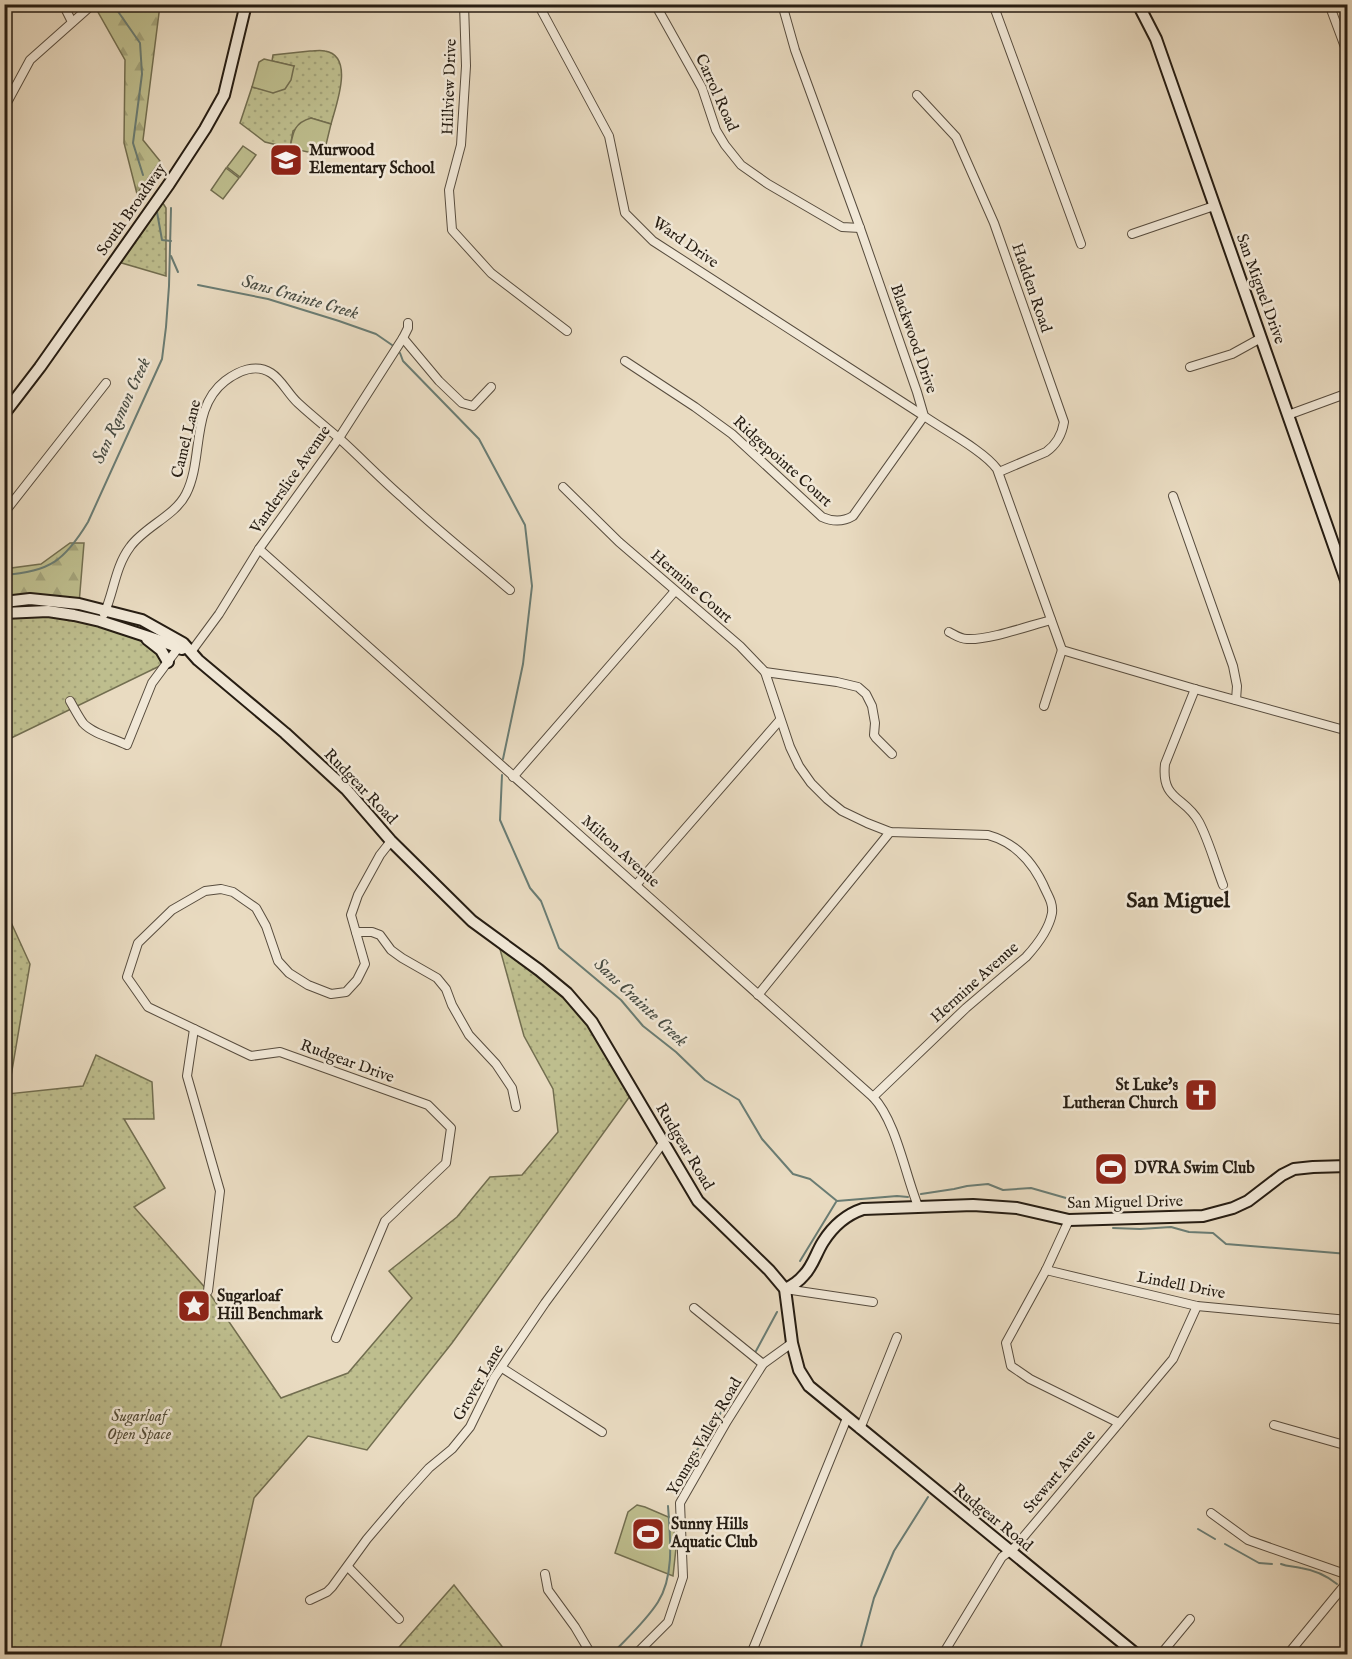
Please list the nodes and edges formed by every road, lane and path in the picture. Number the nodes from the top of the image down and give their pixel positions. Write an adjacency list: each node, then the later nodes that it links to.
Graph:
1 (63, 4): 11 (street)
2 (93, 4): 11 (street)
3 (246, 4): 28 (street, South Broadway)
4 (464, 4): 20 (street, Hillview Drive)
5 (538, 4): 30 (street, Ward Drive)
6 (655, 4): 16 (street, Carrol Road)
7 (782, 4): 16 (street, Blackwood Drive)
8 (993, 4): 18 (street)
9 (1138, 4): 15 (street, San Miguel Drive)
10 (1329, 4): 12 (street)
11 (72, 22): 14 (street)
12 (1347, 55)
13 (916, 95): 32 (street, Hadden Road)
14 (4, 108)
15 (1214, 206): 17 (street); 22 (street, San Miguel Drive)
16 (860, 228): 30 (street, Blackwood Drive)
17 (1132, 234)
18 (1081, 244)
19 (408, 323): 21 (street, Vanderslice Avenue)
20 (567, 331)
21 (404, 338): 26 (street); 31 (street, Vanderslice Avenue)
22 (1261, 338): 24 (street); 29 (street, San Miguel Drive)
23 (625, 361): 30 (street, Ridgepointe Court)
24 (1190, 368)
25 (106, 383): 35 (street)
26 (491, 387)
27 (1347, 393): 29 (street)
28 (4, 414)
29 (1288, 415): 37 (street, San Miguel Drive)
30 (924, 416): 32 (street, Blackwood Drive)
31 (339, 438): 36 (street, Vanderslice Avenue); 38 (street, Camel Lane); 42 (street, Camel Lane)
32 (999, 472): 43 (street, Blackwood Drive)
33 (563, 488): 39 (street, Hermine Court)
34 (1173, 496): 52 (street)
35 (4, 513)
36 (259, 549): 48 (street, Vanderslice Avenue); 58 (street, Milton Avenue)
37 (1347, 586)
38 (510, 590)
39 (675, 591): 50 (street, Hermine Court); 58 (street)
40 (4, 602): 42 (street, Rudgear Road)
41 (4, 613): 42 (street, Rudgear Road)
42 (103, 616): 45 (street, Rudgear Road); 48 (street, Rudgear Road)
43 (1051, 620): 44 (street); 47 (street, Blackwood Drive)
44 (949, 632)
45 (140, 634): 46 (street, Rudgear Road); 49 (street)
46 (178, 648): 48 (street, Rudgear Road); 49 (street)
47 (1062, 650): 51 (street); 54 (street)
48 (192, 652): 60 (street, Rudgear Road)
49 (168, 662): 53 (street)
50 (765, 672): 55 (street, Hermine Court); 57 (street)
51 (1195, 690): 52 (street); 62 (street)
52 (1236, 700): 56 (street)
53 (70, 701)
54 (1044, 706)
55 (780, 720): 59 (street, Hermine Avenue); 61 (street)
56 (1347, 731)
57 (892, 754)
58 (513, 777): 61 (street, Milton Avenue)
59 (890, 832): 64 (street); 66 (street, Hermine Avenue)
60 (391, 841): 63 (street, Rudgear Drive); 68 (street, Rudgear Road)
61 (636, 885): 64 (street, Milton Avenue)
62 (1223, 885)
63 (356, 932): 65 (street, Rudgear Drive); 67 (street)
64 (758, 995): 66 (street, Milton Avenue)
65 (194, 1029): 74 (street); 80 (street, Rudgear Drive)
66 (873, 1097): 70 (street, Milton Avenue)
67 (516, 1107)
68 (663, 1143): 73 (street, Rudgear Road); 83 (street, Grover Lane)
69 (1347, 1166): 71 (street, San Miguel Drive)
70 (918, 1206): 71 (street, San Miguel Drive); 73 (street, San Miguel Drive)
71 (1070, 1220): 72 (street)
72 (1046, 1270): 76 (street, Lindell Drive); 85 (street)
73 (785, 1290): 75 (street); 81 (street, Rudgear Road)
74 (208, 1291)
75 (873, 1302)
76 (1197, 1306): 78 (street, Lindell Drive); 85 (street, Stewart Avenue)
77 (694, 1308): 82 (street)
78 (1347, 1320)
79 (897, 1337): 87 (street)
80 (336, 1338)
81 (792, 1343): 82 (street, Youngs Valley Road); 84 (street, Rudgear Road)
82 (764, 1364): 100 (street, Youngs Valley Road)
83 (502, 1368): 88 (street); 92 (street, Grover Lane)
84 (848, 1418): 87 (street, Rudgear Road); 101 (street)
85 (1119, 1423): 91 (street, Stewart Avenue)
86 (1274, 1425): 89 (street)
87 (860, 1429): 91 (street, Rudgear Road)
88 (602, 1432)
89 (1347, 1446)
90 (1211, 1514): 94 (street)
91 (1009, 1551): 102 (street, Stewart Avenue); 103 (street, Rudgear Road)
92 (348, 1567): 96 (street, Grover Lane); 97 (street)
93 (545, 1574): 99 (street)
94 (1347, 1575)
95 (1347, 1581): 105 (street)
96 (310, 1600)
97 (399, 1619)
98 (1190, 1619): 104 (street)
99 (591, 1654)
100 (636, 1654)
101 (752, 1654)
102 (943, 1654)
103 (1134, 1654)
104 (1161, 1654)
105 (1288, 1654)

